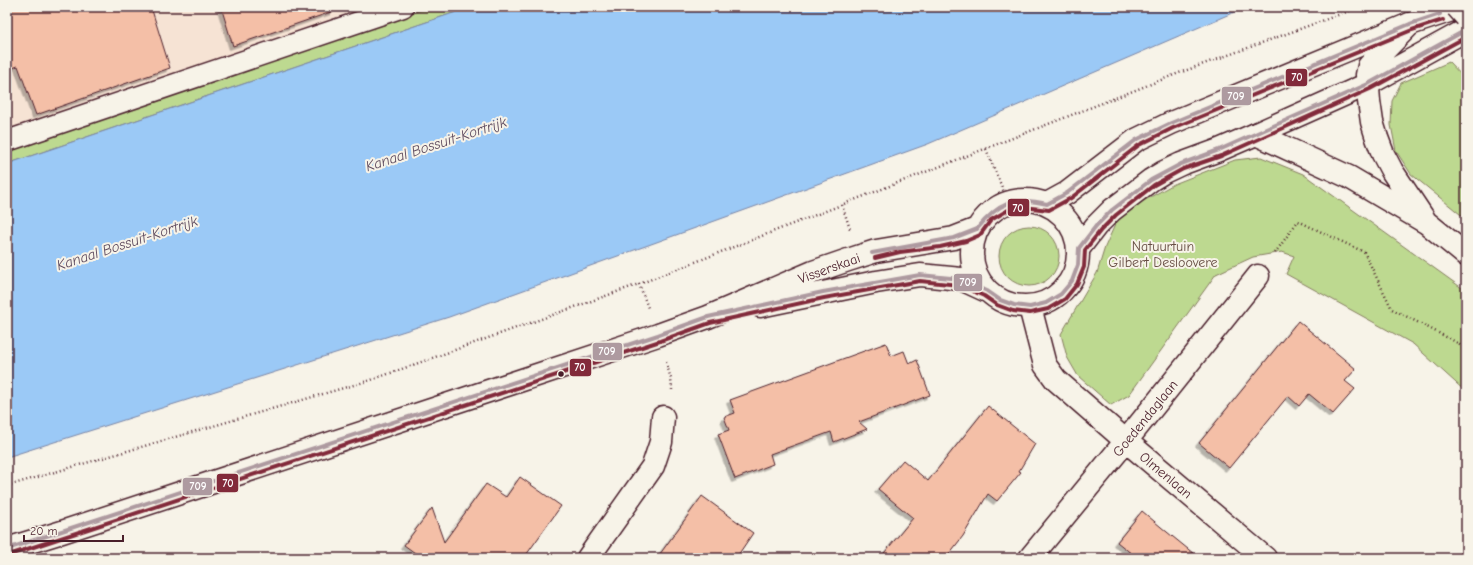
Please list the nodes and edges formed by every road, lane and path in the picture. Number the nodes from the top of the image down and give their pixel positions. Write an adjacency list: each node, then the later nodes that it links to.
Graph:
1 (403, 7): 10 (lane)
2 (1360, 7): 11 (path)
3 (1457, 7): 5 (main road, bridge)
4 (1461, 7): 6 (main road)
5 (1466, 17)
6 (1410, 24): 8 (main road); 13 (main road)
7 (1466, 30): 8 (main road)
8 (1368, 84): 9 (main road); 14 (main road)
9 (1256, 134): 14 (main road); 16 (main road)
10 (7, 141)
11 (986, 149): 12 (path); 25 (path)
12 (1008, 202): 13 (main road); 15 (main road)
13 (1048, 204): 16 (main road)
14 (1427, 223): 17 (main road)
15 (978, 229): 19 (main road); 21 (main road, Visserskaai)
16 (1079, 248): 20 (main road)
17 (1466, 254)
18 (1258, 276): 22 (path); 24 (main road, Goedendaglaan)
19 (988, 291): 20 (main road); 21 (main road, Visserskaai)
20 (1030, 307): 24 (main road, Olmenlaan)
21 (708, 317): 26 (main road, Visserskaai)
22 (1466, 350)
23 (663, 417): 27 (main road)
24 (1126, 441): 28 (main road, Goedendaglaan); 29 (main road, Olmenlaan)
25 (7, 486)
26 (7, 549)
27 (588, 558)
28 (1030, 558)
29 (1265, 558)

